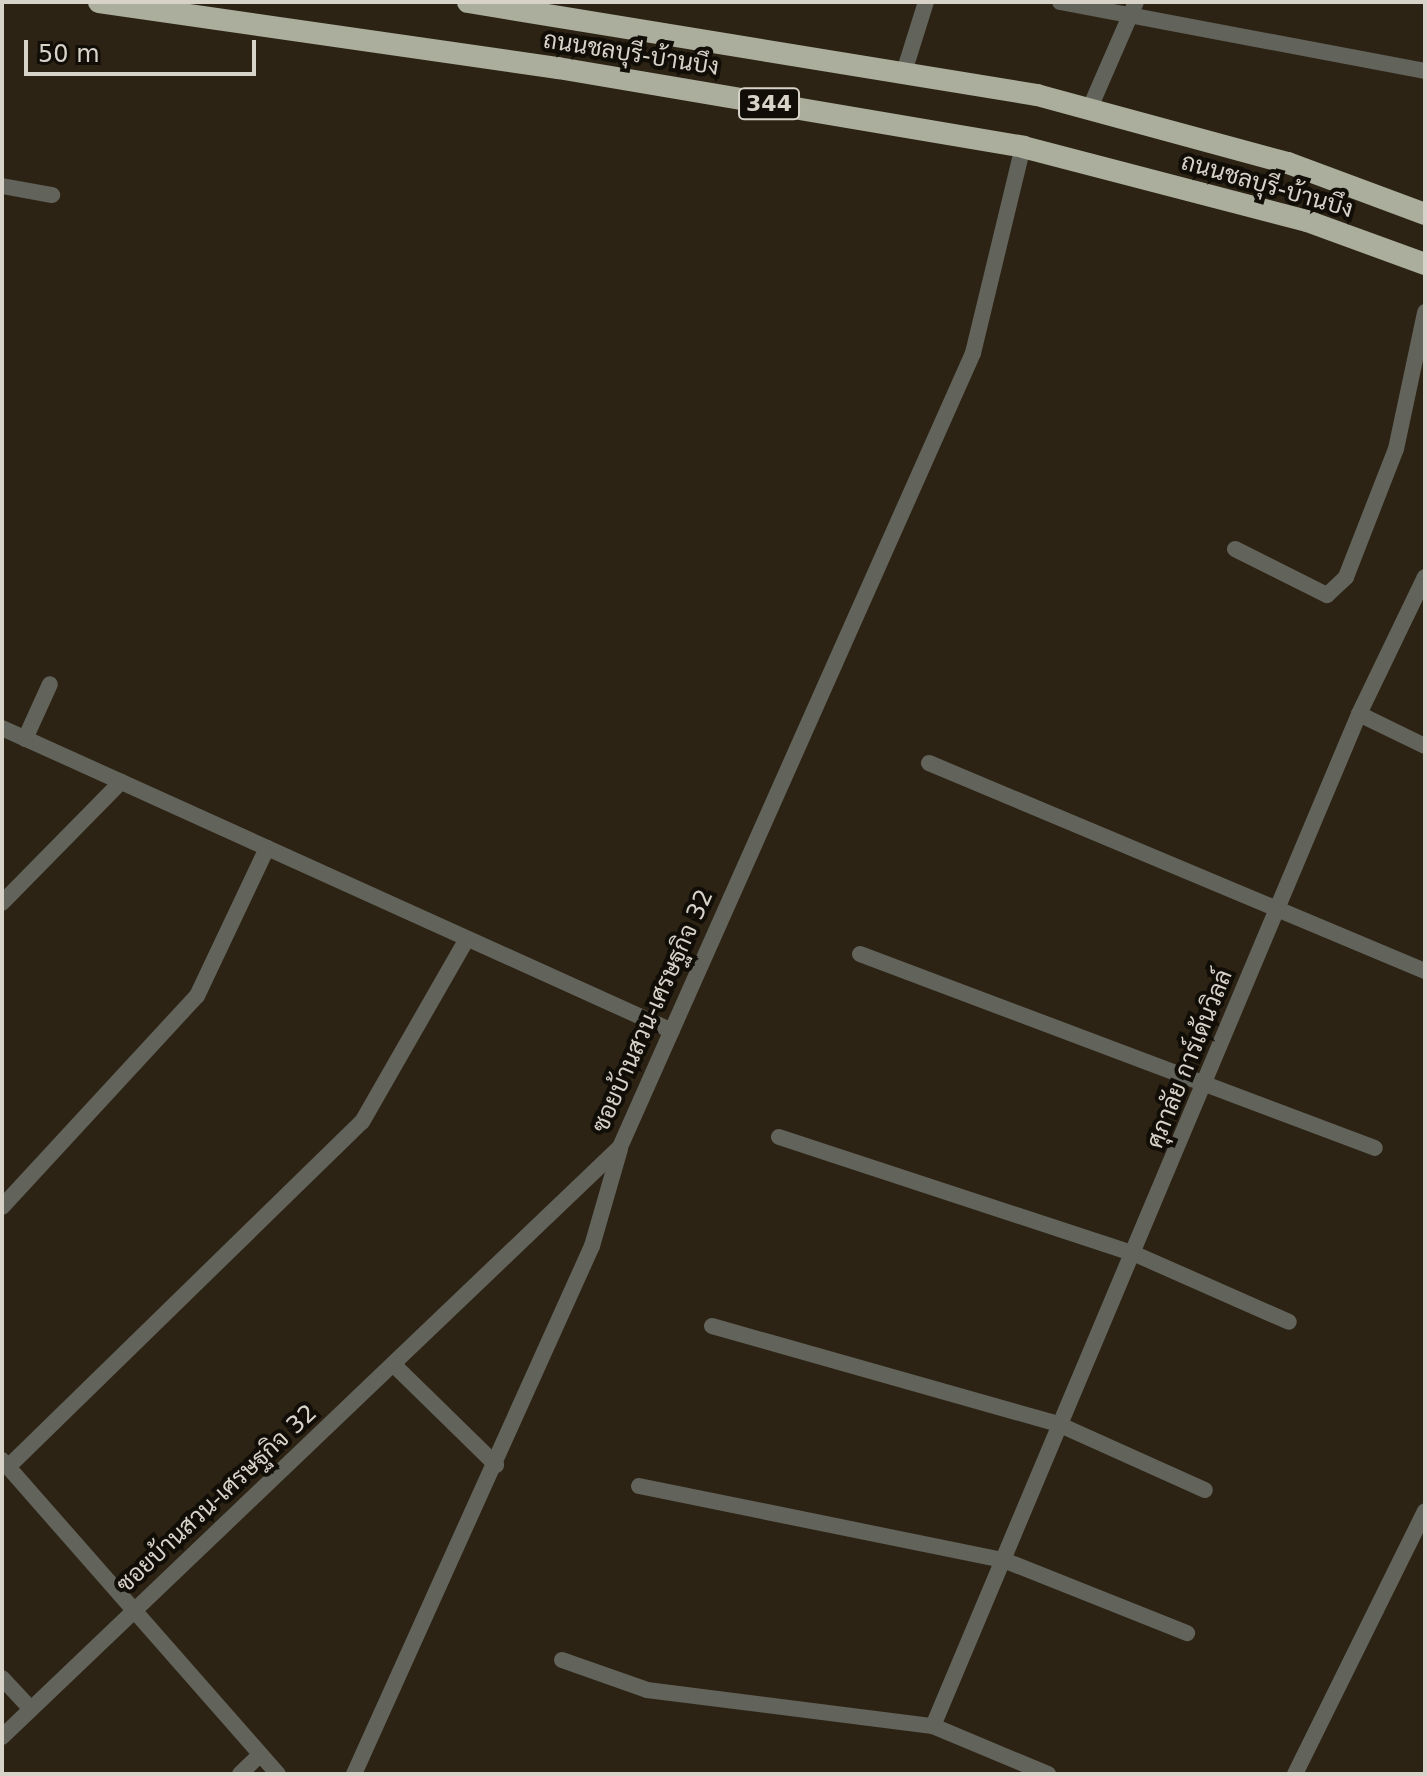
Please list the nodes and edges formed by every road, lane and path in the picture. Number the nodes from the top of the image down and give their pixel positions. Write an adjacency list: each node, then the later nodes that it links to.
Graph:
1 (99, 2): 10 (highway, ถนนชลบุรี-บ้านบึง / 344)
2 (468, 2): 8 (highway, ถนนชลบุรี-บ้านบึง / 344)
3 (926, 2): 8 (street)
4 (1060, 2): 6 (street)
5 (1136, 2): 6 (street)
6 (1128, 18): 7 (street); 9 (street)
7 (1425, 71)
8 (904, 72): 9 (highway, ถนนชลบุรี-บ้านบึง / 344)
9 (1089, 110): 13 (highway, ถนนชลบุรี-บ้านบึง / 344)
10 (1023, 147): 14 (highway, ถนนชลบุรี-บ้านบึง / 344); 31 (street, ซอยบ้านสวน-เศรษฐกิจ 32)
11 (2, 186): 12 (street)
12 (52, 195)
13 (1425, 214)
14 (1425, 264)
15 (1425, 312): 16 (street)
16 (1235, 549)
17 (1425, 577): 19 (street, ศุภาลัย การ์เด้นวิลล์)
18 (50, 684): 21 (street)
19 (1359, 714): 22 (street); 27 (street, ศุภาลัย การ์เด้นวิลล์)
20 (2, 728): 21 (street)
21 (25, 739): 24 (street)
22 (1425, 746)
23 (929, 763): 27 (street)
24 (121, 782): 25 (street); 26 (street)
25 (267, 848): 28 (street); 36 (street)
26 (2, 903)
27 (1279, 907): 30 (street); 32 (street, ศุภาลัย การ์เด้นวิลล์)
28 (467, 939): 31 (street); 42 (street)
29 (860, 954): 32 (street)
30 (1425, 971)
31 (672, 1031): 34 (street, ซอยบ้านสวน-เศรษฐกิจ 32)
32 (1206, 1086): 35 (street); 37 (street, ศุภาลัย การ์เด้นวิลล์)
33 (779, 1137): 37 (street)
34 (620, 1147): 40 (street, ซอยบ้านสวน-เศรษฐกิจ 32); 43 (street)
35 (1375, 1148)
36 (2, 1207)
37 (1135, 1254): 38 (street); 41 (street, ศุภาลัย การ์เด้นวิลล์)
38 (1289, 1322)
39 (712, 1326): 41 (street)
40 (394, 1365): 43 (street); 48 (street, ซอยบ้านสวน-เศรษฐกิจ 32)
41 (1058, 1424): 45 (street); 47 (street, ศุภาลัย การ์เด้นวิลล์)
42 (5, 1463): 48 (street)
43 (496, 1465): 58 (street)
44 (639, 1486): 47 (street)
45 (1205, 1490)
46 (1425, 1511): 60 (street)
47 (1006, 1561): 49 (street); 53 (street, ศุภาลัย การ์เด้นวิลล์)
48 (131, 1614): 52 (street, ซอยบ้านสวน-เศรษฐกิจ 32); 55 (street)
49 (1187, 1633)
50 (562, 1660): 53 (street)
51 (2, 1678): 52 (street)
52 (31, 1709): 54 (street, ซอยบ้านสวน-เศรษฐกิจ 32)
53 (933, 1726): 59 (street)
54 (2, 1737)
55 (260, 1755): 56 (street); 57 (street)
56 (240, 1774)
57 (278, 1774)
58 (354, 1774)
59 (1048, 1774)
60 (1295, 1774)

